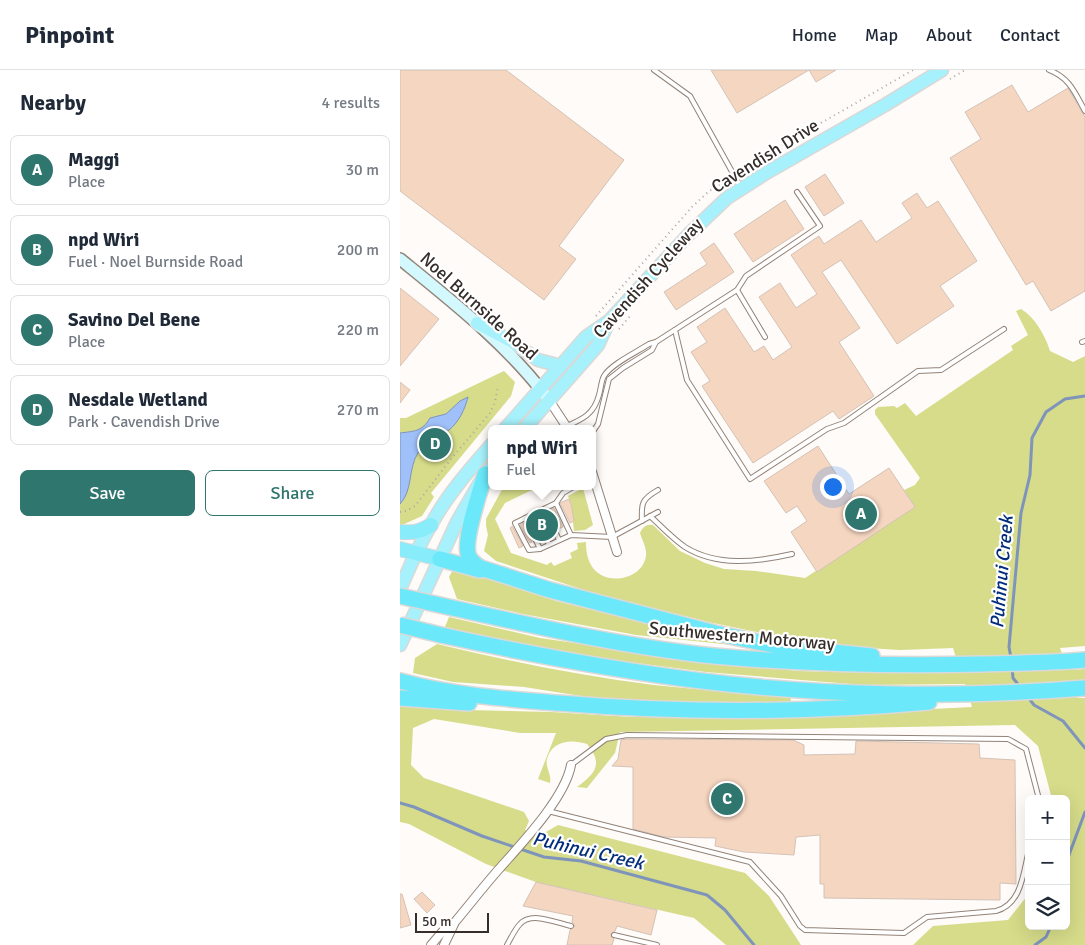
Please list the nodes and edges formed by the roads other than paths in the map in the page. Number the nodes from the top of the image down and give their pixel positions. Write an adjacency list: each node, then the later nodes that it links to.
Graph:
1 (654, 70): 5 (lane)
2 (1049, 70): 4 (lane)
3 (944, 75): 5 (main road, Cavendish Drive)
4 (1085, 111)
5 (741, 189): 9 (main road, Cavendish Drive)
6 (797, 192): 8 (lane)
7 (400, 259): 10 (main road, Noel Burnside Road)
8 (737, 290): 11 (lane); 13 (lane)
9 (609, 321): 15 (main road, Cavendish Drive); 17 (main road, Cavendish Drive)
10 (477, 323): 15 (main road); 16 (main road, Noel Burnside Road)
11 (675, 330): 12 (lane); 14 (lane)
12 (1004, 330)
13 (765, 337)
14 (656, 342): 21 (lane); 22 (lane)
15 (561, 366): 16 (main road, Cavendish Drive)
16 (540, 389): 17 (main road, Noel Burnside Road); 18 (main road, Cavendish Drive)
17 (549, 400): 19 (main road, Cavendish Drive); 20 (street, Noel Burnside Road)
18 (508, 425)
19 (527, 425)
20 (567, 425)
21 (572, 425)
22 (596, 427)
23 (488, 449): 36 (main road)
24 (488, 472): 47 (main road)
25 (488, 473): 48 (highway)
26 (596, 486): 39 (street)
27 (568, 490): 29 (lane)
28 (658, 490): 35 (lane)
29 (556, 503): 30 (lane); 38 (lane)
30 (545, 509): 32 (lane); 40 (lane)
31 (658, 512): 33 (lane)
32 (534, 514): 34 (lane); 41 (lane)
33 (650, 516): 35 (lane); 46 (lane)
34 (525, 518): 43 (lane); 43 (lane)
35 (642, 521): 39 (lane)
36 (431, 525): 37 (highway); 45 (main road)
37 (400, 532)
38 (571, 535): 39 (lane); 40 (lane)
39 (612, 537): 44 (street)
40 (558, 540): 41 (lane)
41 (549, 544): 43 (lane)
42 (400, 549): 45 (highway)
43 (540, 549)
44 (617, 552)
45 (417, 554): 47 (highway); 49 (main road)
46 (792, 554)
47 (440, 559): 48 (highway); 52 (main road)
48 (489, 571): 54 (highway)
49 (400, 589)
50 (400, 596): 54 (highway, Southwestern Motorway, bridge)
51 (400, 625): 57 (highway, bridge)
52 (400, 645)
53 (1085, 660): 54 (highway, Southwestern Motorway)
54 (958, 664)
55 (400, 681): 59 (highway)
56 (1080, 689): 57 (highway)
57 (969, 694): 59 (highway)
58 (400, 698): 59 (highway)
59 (500, 698)
60 (571, 765): 61 (lane); 62 (street)
61 (1038, 795)
62 (547, 810): 63 (lane); 64 (street)
63 (1025, 867)
64 (455, 922): 67 (street); 68 (street)
65 (571, 926): 69 (lane)
66 (614, 935): 70 (lane)
67 (431, 945)
68 (444, 945)
69 (507, 945)
70 (657, 945)

